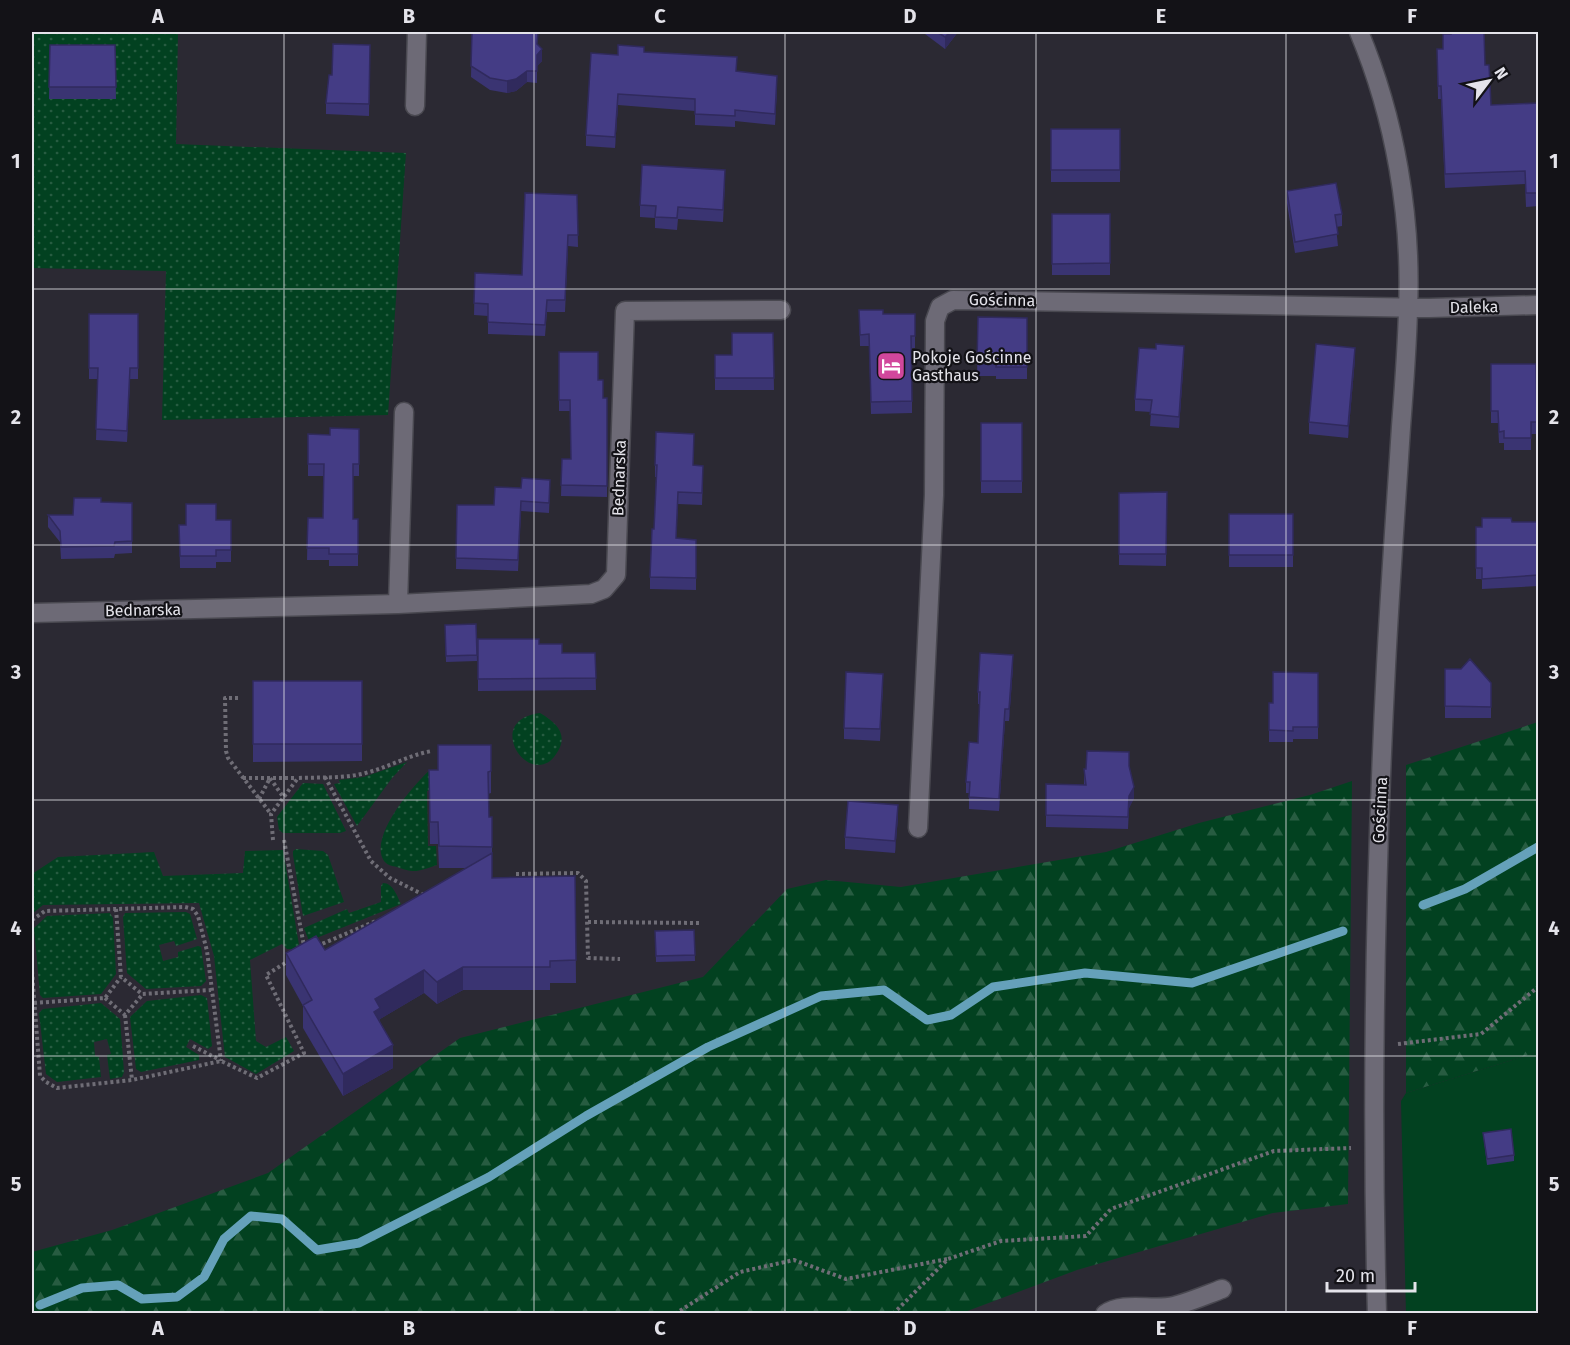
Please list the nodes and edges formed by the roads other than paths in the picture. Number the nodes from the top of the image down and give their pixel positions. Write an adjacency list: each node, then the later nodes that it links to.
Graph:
1 (417, 32): 3 (street)
2 (1359, 32): 5 (street, Gościnna)
3 (415, 106)
4 (1539, 305): 5 (street, Daleka)
5 (1409, 308): 10 (street, Gościnna); 13 (street, Gościnna)
6 (781, 310): 8 (street, Bednarska)
7 (404, 412): 8 (street)
8 (398, 604): 9 (street, Bednarska)
9 (32, 613)
10 (918, 828)
11 (1222, 1289): 12 (street)
12 (1105, 1314)
13 (1377, 1314)

